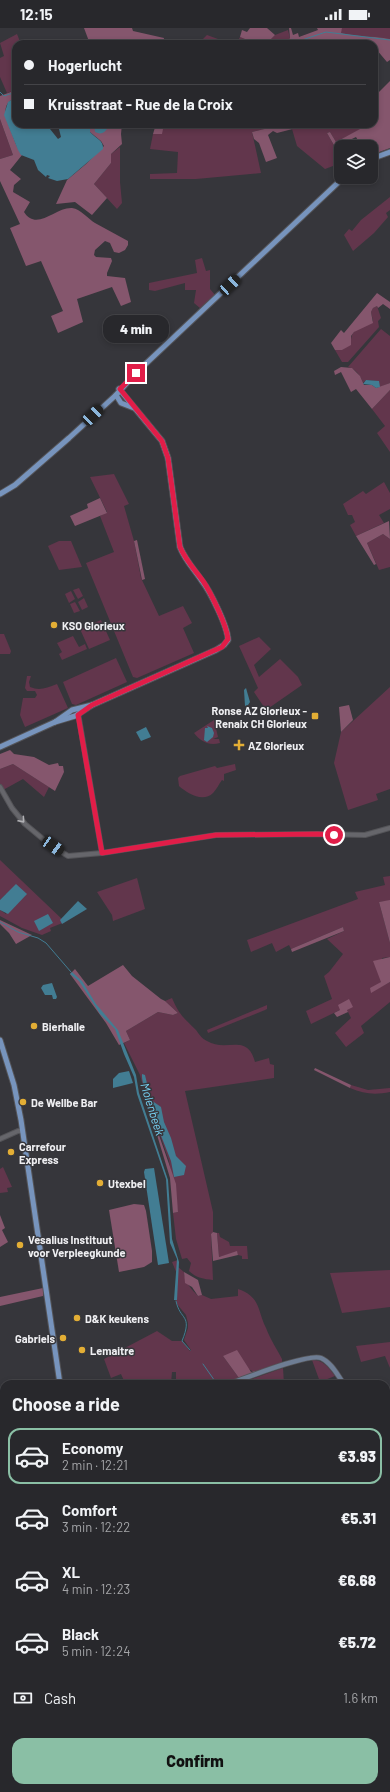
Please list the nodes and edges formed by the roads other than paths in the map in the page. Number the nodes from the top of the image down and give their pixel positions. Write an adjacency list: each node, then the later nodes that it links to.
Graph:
1 (390, 152): 2 (main road)
2 (378, 156)
3 (337, 184): 4 (main road)
4 (120, 389): 5 (main road); 6 (main road)
5 (116, 395): 7 (main road); 9 (main road)
6 (129, 400): 7 (main road); 8 (main road)
7 (123, 404): 8 (main road)
8 (136, 409): 10 (main road)
9 (0, 494)
10 (92, 705): 11 (main road); 12 (main road)
11 (72, 710): 12 (street); 12 (street); 13 (main road)
12 (75, 716): 13 (main road); 17 (street)
13 (55, 722): 14 (main road)
14 (1, 745)
15 (0, 787): 17 (street, one-way to 17)
16 (390, 828): 17 (street)
17 (102, 853)
18 (0, 1040): 19 (main road)
19 (23, 1131): 20 (street); 21 (main road)
20 (0, 1139)
21 (59, 1380)
22 (241, 1380): 23 (main road)
23 (341, 1380)

